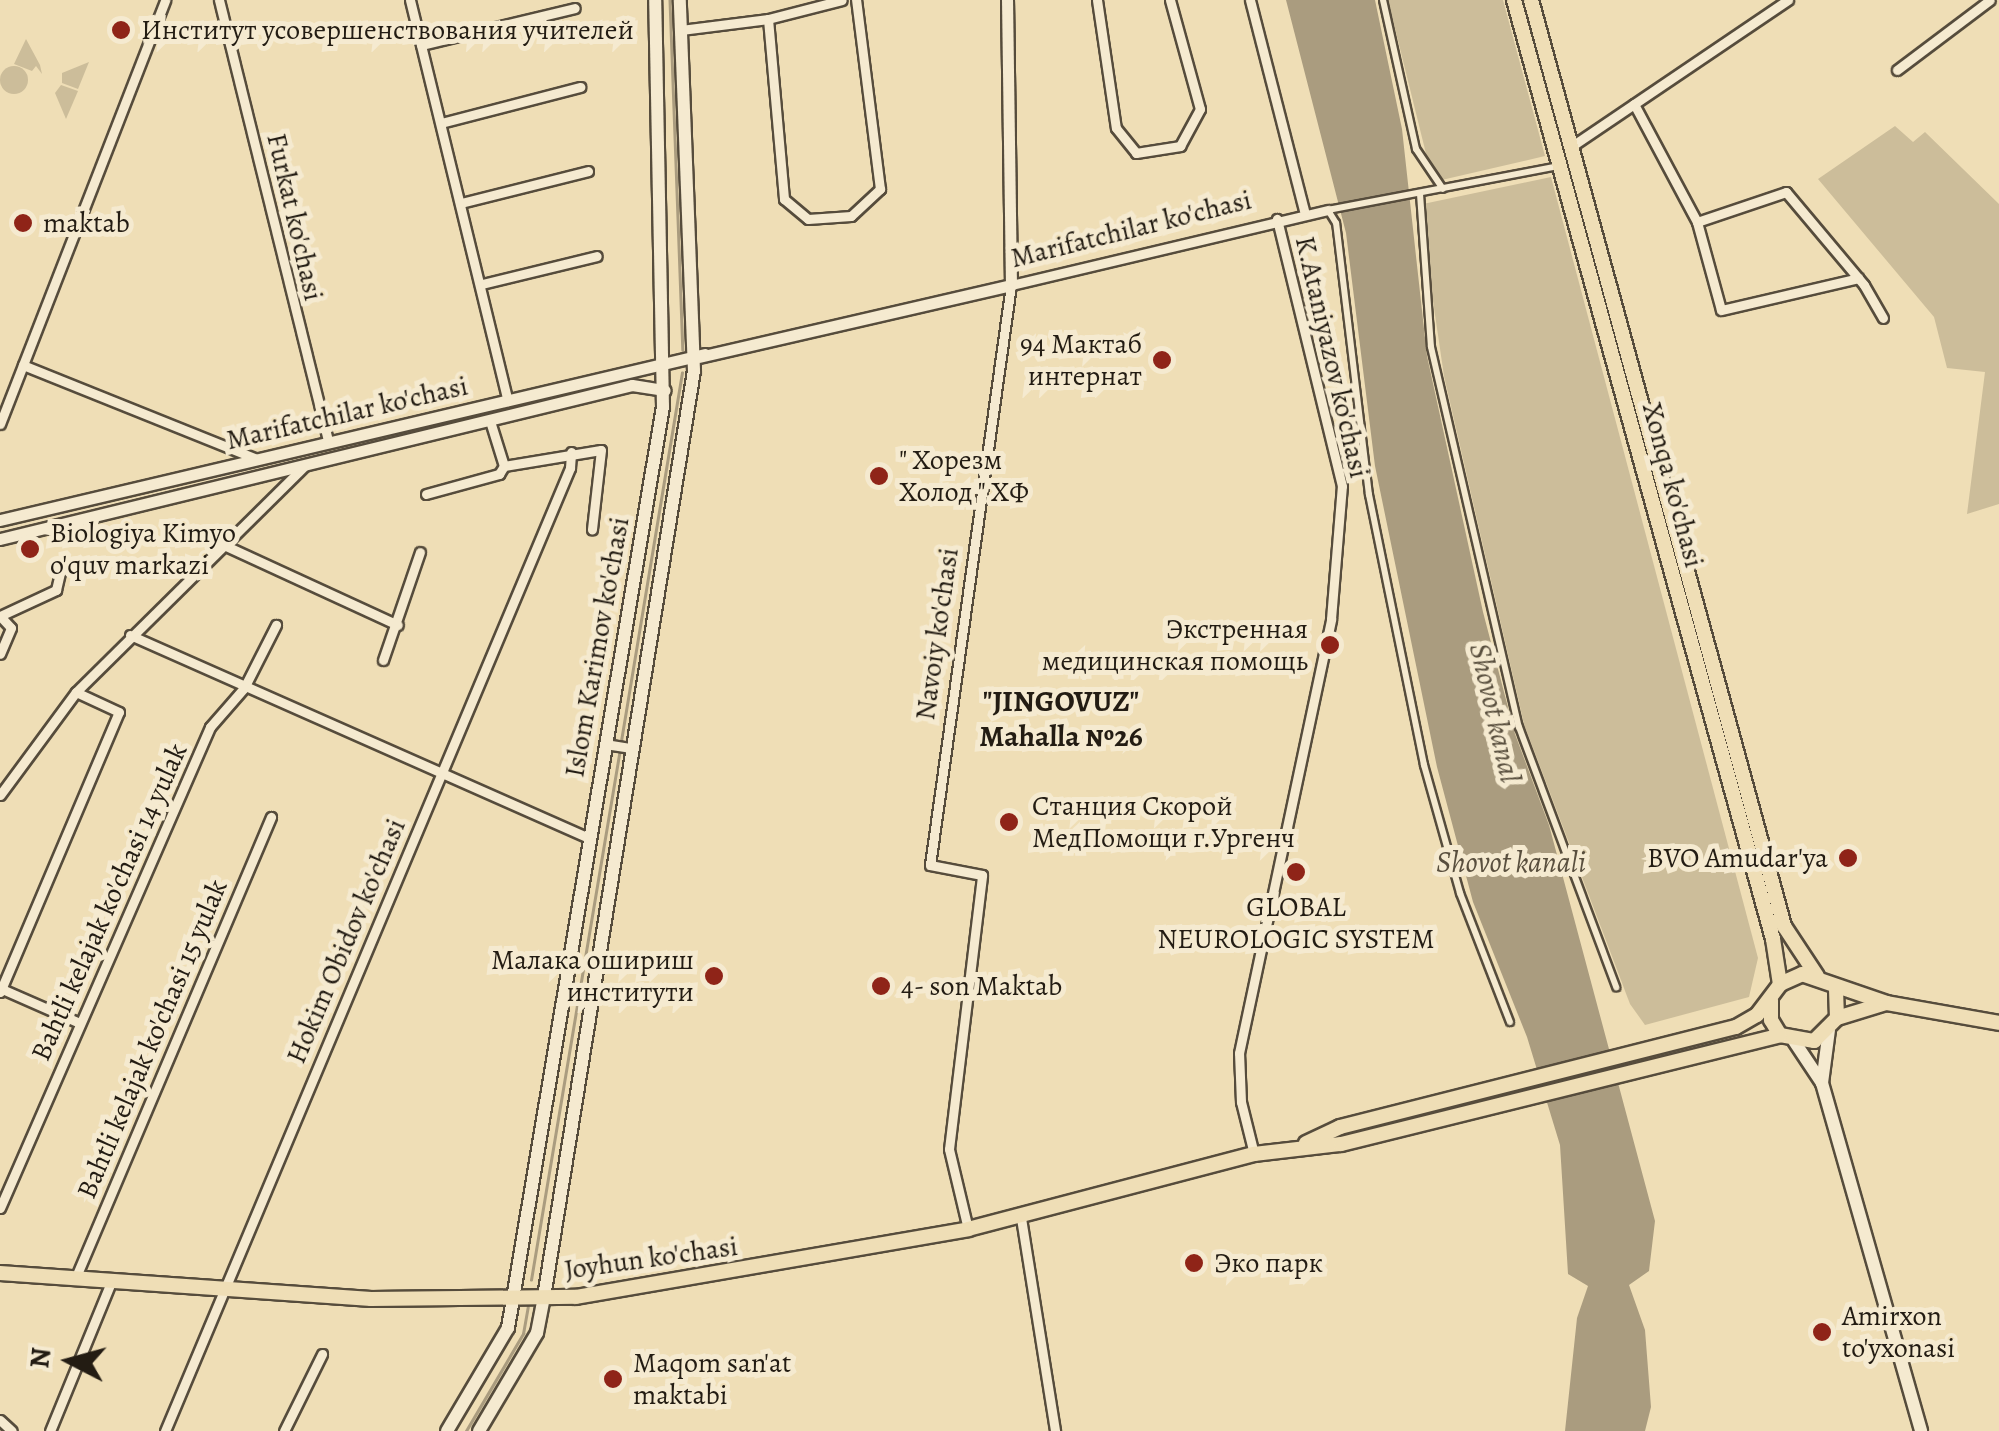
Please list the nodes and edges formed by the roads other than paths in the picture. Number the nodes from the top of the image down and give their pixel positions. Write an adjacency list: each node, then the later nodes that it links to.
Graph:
1 (165, 0): 42 (street)
2 (219, 0): 47 (street, Furkat ko'chasi)
3 (410, 0): 20 (street)
4 (656, 0): 41 (main road, Islom Karimov ko'chasi)
5 (680, 0): 19 (main road, Islom Karimov ko'chasi)
6 (842, 0): 18 (street)
7 (856, 0): 18 (street)
8 (1007, 0): 38 (street, Navoiy ko'chasi)
9 (1097, 0): 10 (street)
10 (1170, 0)
11 (1250, 0): 32 (street, K.Ataniyazov ko'chasi)
12 (1382, 0): 28 (street)
13 (1514, 0): 26 (main road, Xonqa ko'chasi)
14 (1531, 0): 25 (main road, Xonqa ko'chasi)
15 (1788, 0): 23 (street)
16 (1990, 0): 21 (street)
17 (574, 8): 20 (street)
18 (768, 20): 19 (street)
19 (682, 30): 40 (main road, Islom Karimov ko'chasi)
20 (421, 45): 24 (street)
21 (1897, 70)
22 (580, 86): 24 (street)
23 (1634, 104): 25 (street); 34 (street)
24 (441, 123): 30 (street)
25 (1572, 146): 72 (main road, Xonqa ko'chasi)
26 (1560, 166): 28 (street); 74 (main road, Xonqa ko'chasi)
27 (588, 171): 30 (street)
28 (1443, 190): 29 (street)
29 (1420, 194): 31 (street); 77 (street)
30 (461, 203): 37 (street)
31 (1328, 210): 32 (street, Marifatchilar ko'chasi); 82 (street)
32 (1305, 214): 33 (street, Marifatchilar ko'chasi)
33 (1277, 219): 38 (street, Marifatchilar ko'chasi); 89 (street, K.Ataniyazov ko'chasi)
34 (1696, 222): 36 (street); 36 (street)
35 (597, 256): 37 (street)
36 (1858, 278): 39 (street)
37 (482, 284): 44 (street)
38 (1011, 285): 40 (street, Marifatchilar ko'chasi); 92 (street, Navoiy ko'chasi)
39 (1883, 318)
40 (698, 355): 41 (street, Marifatchilar ko'chasi); 68 (main road, Islom Karimov ko'chasi)
41 (666, 361): 43 (main road, Islom Karimov ko'chasi); 44 (street, Marifatchilar ko'chasi)
42 (23, 365): 46 (street); 49 (street)
43 (665, 390): 45 (street, Marifatchilar ko'chasi); 67 (main road, Islom Karimov ko'chasi)
44 (508, 401): 47 (street, Marifatchilar ko'chasi)
45 (490, 421): 50 (street); 51 (street, Marifatchilar ko'chasi)
46 (0, 424)
47 (328, 443): 49 (street, Marifatchilar ko'chasi)
48 (571, 452): 50 (street); 54 (street); 69 (street, Hokim Obidov ko'chasi)
49 (259, 459): 53 (street, Marifatchilar ko'chasi)
50 (504, 466): 52 (street)
51 (304, 467): 55 (street, Marifatchilar ko'chasi); 56 (street)
52 (426, 494)
53 (0, 520)
54 (592, 529)
55 (0, 539)
56 (226, 546): 61 (street); 62 (street)
57 (420, 552): 61 (street)
58 (60, 572): 59 (street)
59 (0, 616): 63 (street)
60 (276, 625): 65 (street, Bahtli kelajak ko'chasi 14 yulak)
61 (398, 625): 64 (street)
62 (130, 636): 65 (street); 66 (street)
63 (0, 654)
64 (383, 660)
65 (244, 688): 69 (street); 84 (street, Bahtli kelajak ko'chasi 14 yulak)
66 (76, 692): 70 (street); 79 (street)
67 (606, 744): 68 (street); 73 (main road, Islom Karimov ko'chasi)
68 (630, 748): 97 (main road, Islom Karimov ko'chasi)
69 (440, 777): 73 (street); 96 (street, Hokim Obidov ko'chasi)
70 (0, 796)
71 (271, 817): 94 (street, Bahtli kelajak ko'chasi 15 yulak)
72 (1758, 834): 74 (main road); 75 (main road, Xonqa ko'chasi)
73 (589, 838): 98 (main road, Islom Karimov ko'chasi)
74 (1743, 838): 76 (main road, Xonqa ko'chasi)
75 (1817, 976): 76 (main road); 78 (main road)
76 (1780, 984): 80 (main road)
77 (1616, 988)
78 (1836, 990): 81 (main road); 85 (main road)
79 (1, 991): 84 (street)
80 (1771, 1000): 86 (main road); 88 (main road)
81 (1887, 1003): 83 (main road); 85 (main road)
82 (1510, 1022)
83 (1999, 1022)
84 (80, 1023): 90 (street, Bahtli kelajak ko'chasi 14 yulak)
85 (1833, 1024): 86 (main road); 87 (main road)
86 (1787, 1038): 87 (main road); 88 (main road)
87 (1822, 1083): 108 (main road)
88 (1467, 1103): 89 (main road, Joyhun ko'chasi)
89 (1254, 1154): 91 (main road, Joyhun ko'chasi)
90 (0, 1208)
91 (1021, 1218): 92 (main road, Joyhun ko'chasi); 107 (street)
92 (968, 1230): 97 (main road, Joyhun ko'chasi)
93 (0, 1273): 94 (main road, Joyhun ko'chasi)
94 (75, 1280): 95 (main road, Joyhun ko'chasi)
95 (110, 1282): 96 (main road, Joyhun ko'chasi); 102 (street)
96 (223, 1289): 98 (main road, Joyhun ko'chasi); 103 (street, Hokim Obidov ko'chasi)
97 (544, 1297): 98 (main road, Joyhun ko'chasi); 106 (main road, Islom Karimov ko'chasi)
98 (514, 1298): 105 (main road, Islom Karimov ko'chasi)
99 (322, 1354): 104 (street)
100 (0, 1420): 101 (street)
101 (12, 1431)
102 (50, 1431)
103 (166, 1431)
104 (284, 1431)
105 (447, 1431)
106 (479, 1431)
107 (1055, 1431)
108 (1921, 1431)

